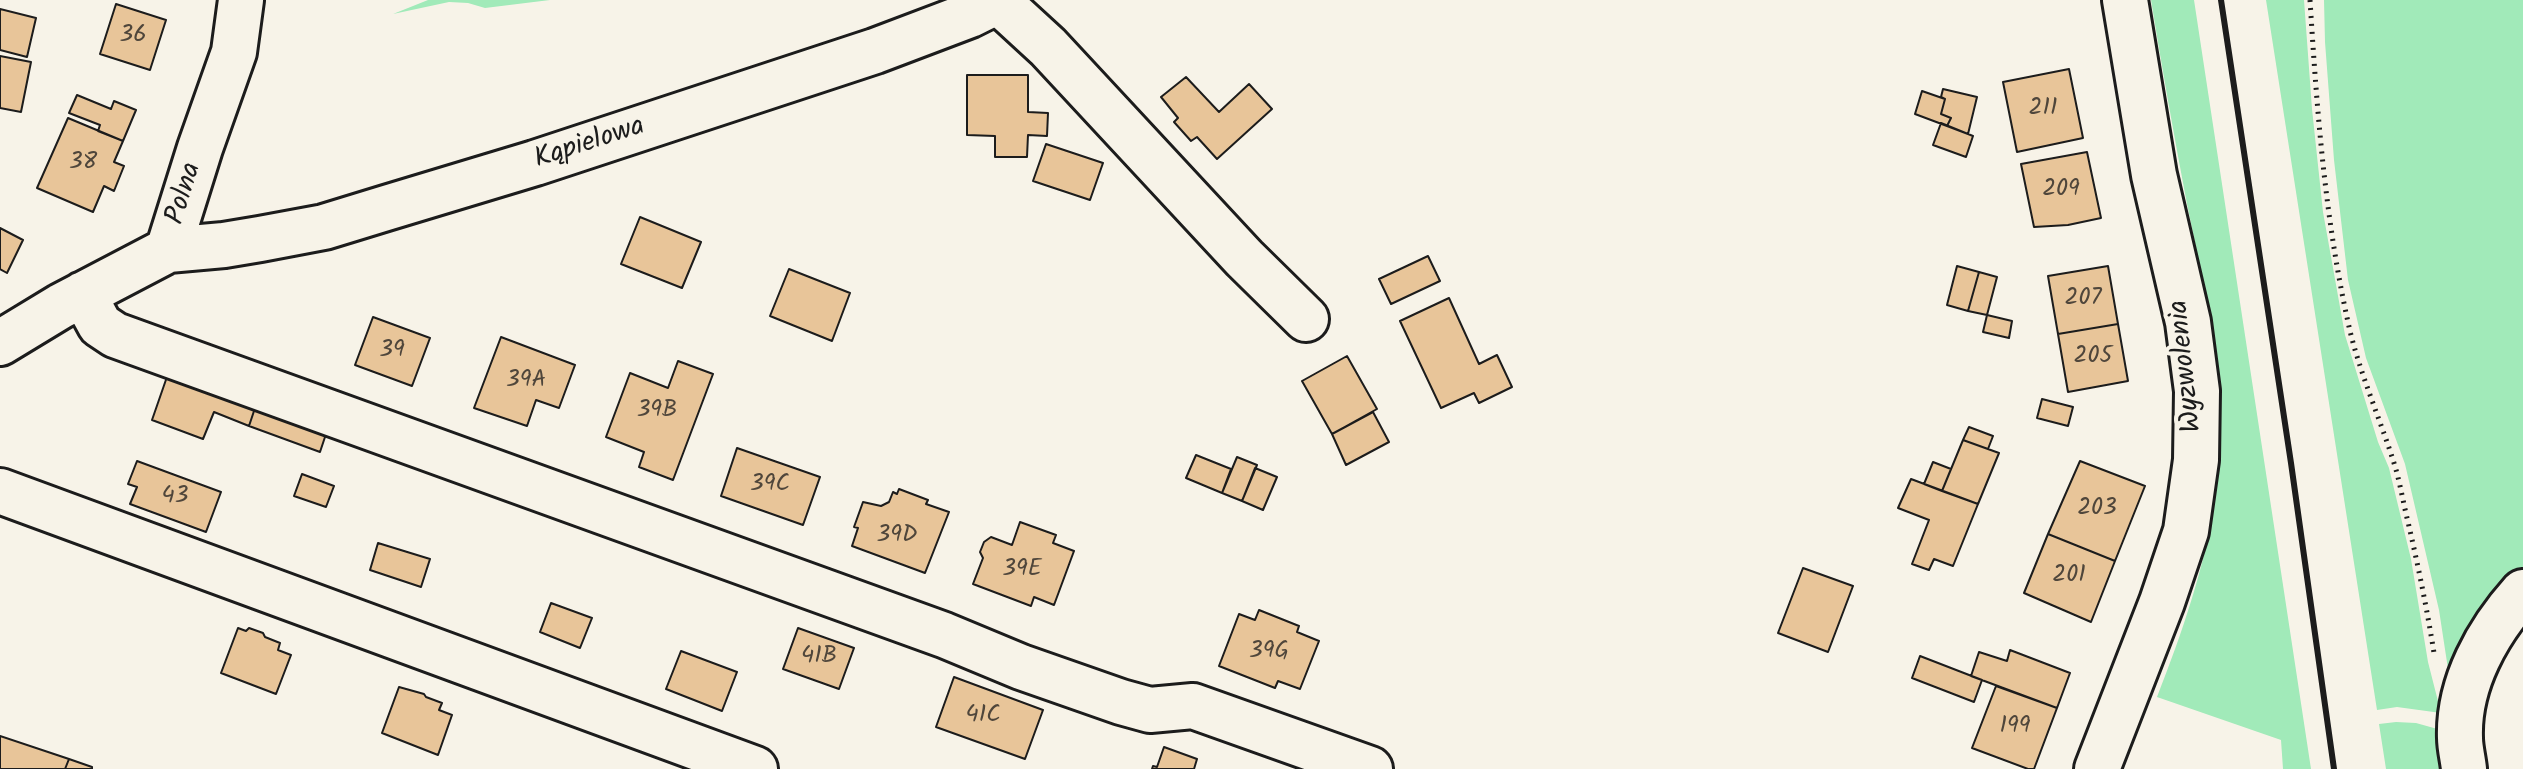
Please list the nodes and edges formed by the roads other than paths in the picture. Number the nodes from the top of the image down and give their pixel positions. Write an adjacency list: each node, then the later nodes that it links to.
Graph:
1 (241, 0): 4 (street, Polna)
2 (999, 0): 4 (street, Kąpielowa); 6 (street)
3 (2125, 0): 12 (street, Wyzwolenia)
4 (168, 250): 5 (street, Polna)
5 (83, 294): 7 (street, Polna); 11 (street)
6 (1306, 319)
7 (0, 343)
8 (0, 491): 10 (street)
9 (2523, 592): 13 (street)
10 (755, 769)
11 (1370, 769)
12 (2097, 769)
13 (2464, 769)

